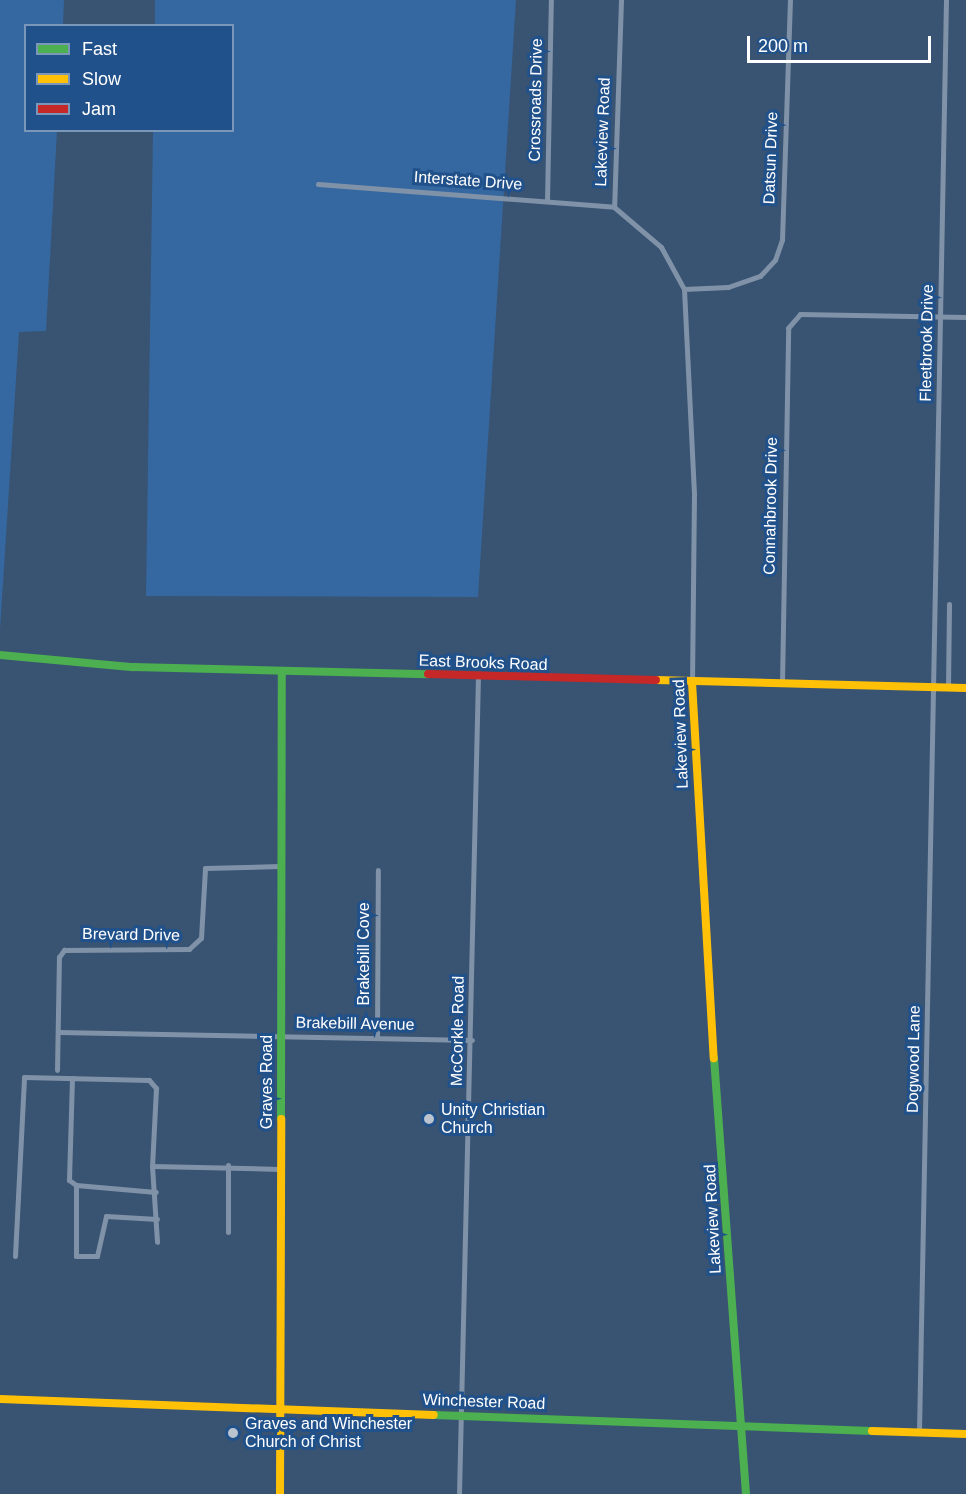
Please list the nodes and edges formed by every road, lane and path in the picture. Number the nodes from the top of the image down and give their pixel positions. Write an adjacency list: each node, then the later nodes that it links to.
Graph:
1 (552, 0): 6 (street, Crossroads Drive)
2 (621, 0): 7 (street, Lakeview Road)
3 (790, 0): 8 (street, Datsun Drive)
4 (946, 0): 9 (street, Fleetbrook Drive)
5 (318, 184): 6 (street, Interstate Drive)
6 (547, 201): 7 (street, Interstate Drive)
7 (614, 207): 8 (street, Lakeview Road)
8 (684, 290): 17 (street, Lakeview Road)
9 (941, 317): 10 (street); 13 (street, Fleetbrook Drive); 18 (street, Connahbrook Drive)
10 (966, 317)
11 (949, 604): 14 (street)
12 (0, 655): 15 (main road, East Brooks Road)
13 (935, 665): 14 (street); 19 (street, Fleetbrook Drive)
14 (948, 665): 20 (street)
15 (282, 670): 16 (main road, East Brooks Road); 22 (main road, Graves Road)
16 (478, 676): 17 (main road, East Brooks Road); 27 (street, McCorkle Road)
17 (692, 682): 18 (main road, East Brooks Road); 42 (main road, Lakeview Road)
18 (782, 684): 19 (main road, East Brooks Road)
19 (935, 687): 20 (main road, East Brooks Road); 43 (street, Dogwood Lane)
20 (948, 687): 21 (main road, East Brooks Road)
21 (966, 688)
22 (281, 866): 24 (street, Brevard Drive); 25 (main road, Graves Road)
23 (378, 870): 26 (street, Brakebill Cove)
24 (58, 1032): 25 (street, Brakebill Avenue); 28 (street, Brevard Drive)
25 (281, 1036): 26 (street, Brakebill Avenue); 32 (main road, Graves Road)
26 (377, 1038): 27 (street, Brakebill Avenue)
27 (472, 1040): 41 (street, McCorkle Road)
28 (57, 1070)
29 (72, 1078): 31 (street); 33 (street); 38 (street)
30 (228, 1165): 31 (street); 32 (street); 36 (street)
31 (152, 1166): 34 (street)
32 (280, 1169): 40 (main road, Graves Road)
33 (76, 1185): 34 (street); 35 (street)
34 (156, 1192): 35 (street)
35 (157, 1219): 37 (street)
36 (228, 1232)
37 (157, 1242)
38 (15, 1256)
39 (0, 1399): 40 (main road, Winchester Road)
40 (279, 1409): 41 (main road, Winchester Road); 45 (main road, Graves Road)
41 (460, 1414): 42 (main road, Winchester Road); 46 (street, McCorkle Road)
42 (741, 1427): 43 (main road, Winchester Road); 47 (main road, Lakeview Road)
43 (919, 1432): 44 (main road, Winchester Road)
44 (966, 1434)
45 (280, 1494)
46 (459, 1494)
47 (746, 1494)

